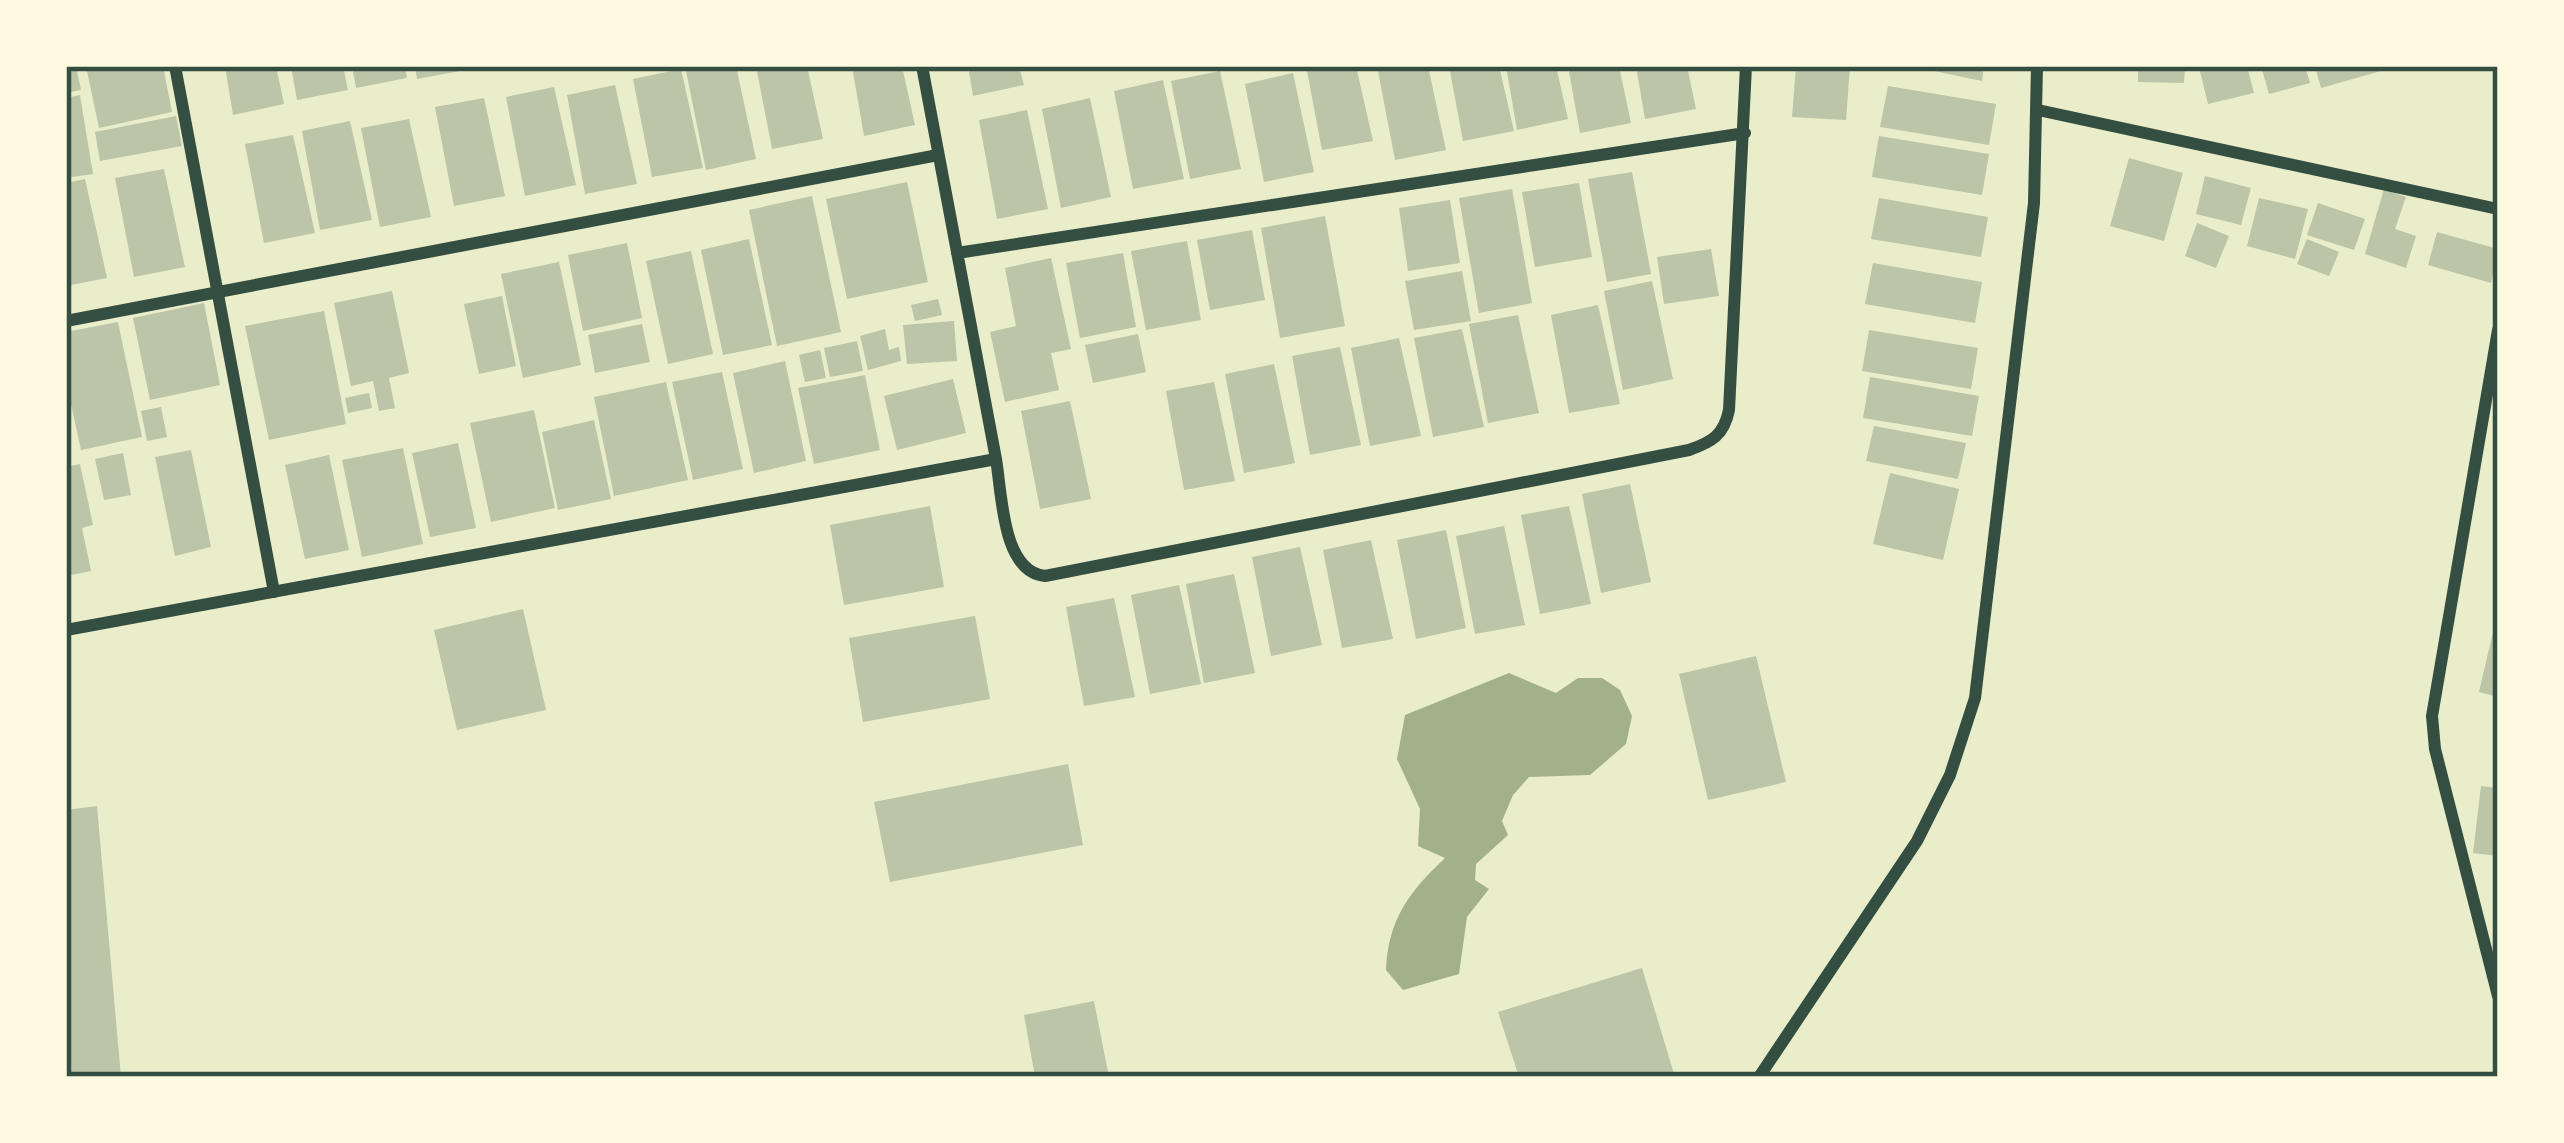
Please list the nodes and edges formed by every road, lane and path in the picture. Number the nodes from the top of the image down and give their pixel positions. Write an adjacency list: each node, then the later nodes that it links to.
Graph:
1 (175, 66): 10 (street)
2 (922, 66): 7 (street)
3 (1746, 66): 6 (street)
4 (2037, 66): 5 (street)
5 (2038, 110): 8 (street); 17 (street)
6 (1745, 133): 9 (street); 13 (street)
7 (938, 155): 9 (street); 10 (street)
8 (2498, 209)
9 (957, 253): 13 (street)
10 (218, 293): 11 (street); 14 (street)
11 (66, 321)
12 (2498, 330): 16 (street)
13 (996, 459): 14 (street)
14 (274, 592): 15 (street)
15 (66, 630)
16 (2498, 996)
17 (1759, 1077)

